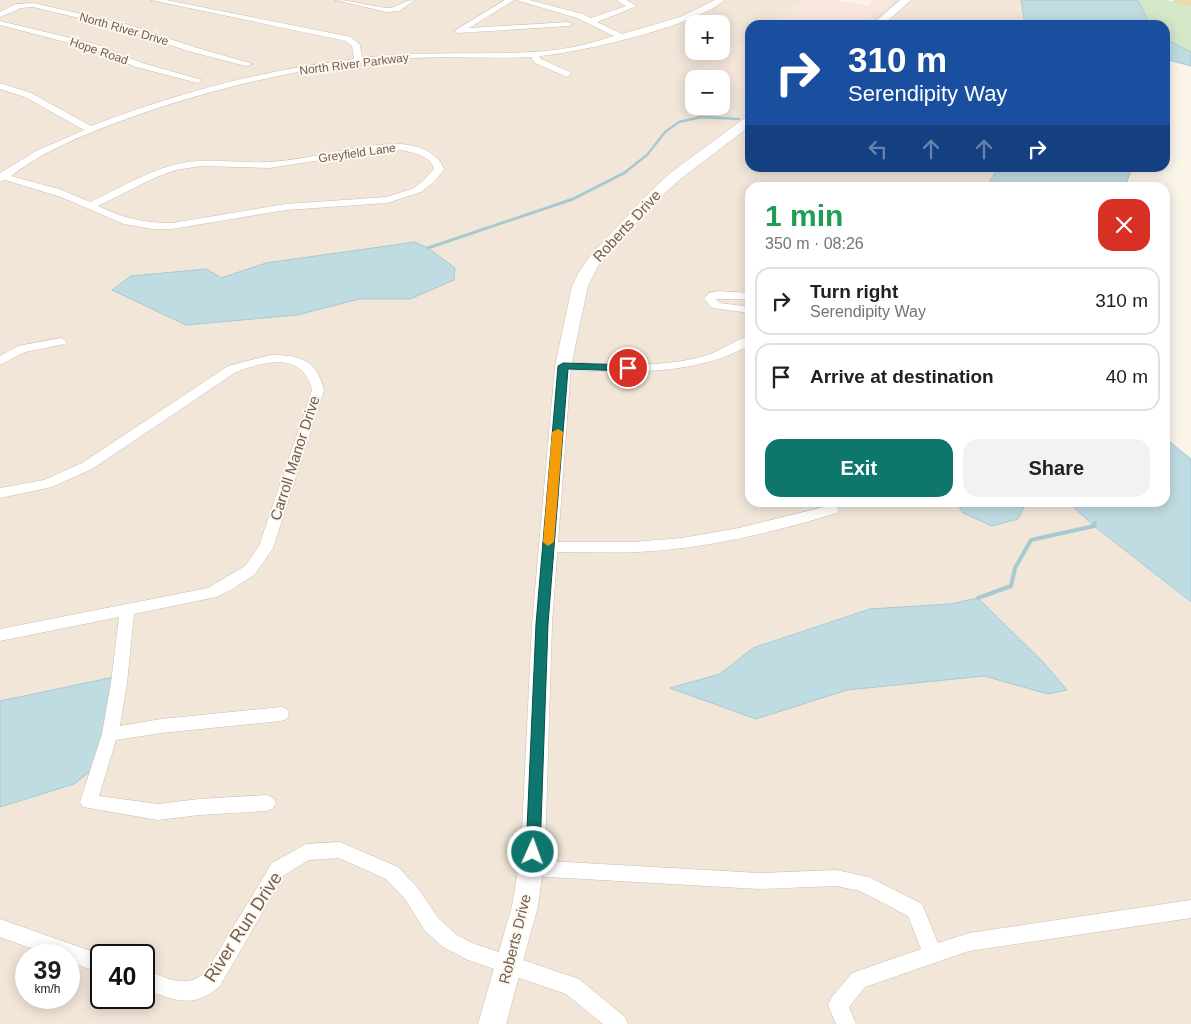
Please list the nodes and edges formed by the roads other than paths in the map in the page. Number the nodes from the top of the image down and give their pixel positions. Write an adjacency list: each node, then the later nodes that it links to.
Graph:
1 (155, 0): 23 (street)
2 (339, 0): 3 (street)
3 (407, 0)
4 (510, 0): 15 (street)
5 (520, 0): 11 (street)
6 (620, 0): 17 (street)
7 (720, 0): 21 (street, North River Parkway)
8 (906, 0): 16 (street)
9 (1180, 0): 12 (main road)
10 (53, 2): 13 (street)
11 (542, 2): 17 (street)
12 (1191, 2)
13 (33, 5): 14 (street, North River Drive); 24 (street, North River Drive)
14 (0, 15)
15 (492, 18): 20 (street); 20 (street)
16 (882, 20)
17 (591, 21): 21 (street)
18 (0, 23): 26 (street, Hope Road)
19 (568, 24): 20 (street)
20 (534, 28)
21 (621, 37): 22 (street, North River Parkway)
22 (533, 54): 23 (street, North River Parkway); 25 (street)
23 (358, 61): 29 (street, North River Parkway)
24 (249, 64)
25 (567, 74)
26 (198, 80)
27 (1, 87): 29 (street)
28 (745, 124): 37 (street, Roberts Drive)
29 (91, 130): 30 (street, North River Parkway)
30 (1, 177): 31 (street, Greyfield Lane)
31 (90, 206): 31 (street, Greyfield Lane)
32 (745, 296): 33 (street)
33 (745, 309)
34 (61, 342): 36 (street)
35 (745, 343): 37 (street)
36 (0, 361)
37 (563, 366): 40 (street, Roberts Drive)
38 (0, 492): 41 (street, Carroll Manor Drive)
39 (832, 510): 40 (street)
40 (548, 547): 46 (street, Roberts Drive)
41 (127, 611): 42 (street, Carroll Manor Drive); 44 (street)
42 (0, 635)
43 (281, 714): 44 (street)
44 (110, 734): 45 (street)
45 (267, 803)
46 (531, 868): 49 (street); 51 (street, Roberts Drive)
47 (1191, 909): 49 (street)
48 (3, 934): 50 (street)
49 (933, 955): 55 (street)
50 (90, 961)
51 (510, 963): 52 (street, River Run Drive); 53 (street, Roberts Drive); 54 (street, River Run Drive)
52 (155, 983)
53 (492, 1024)
54 (618, 1024)
55 (846, 1024)

